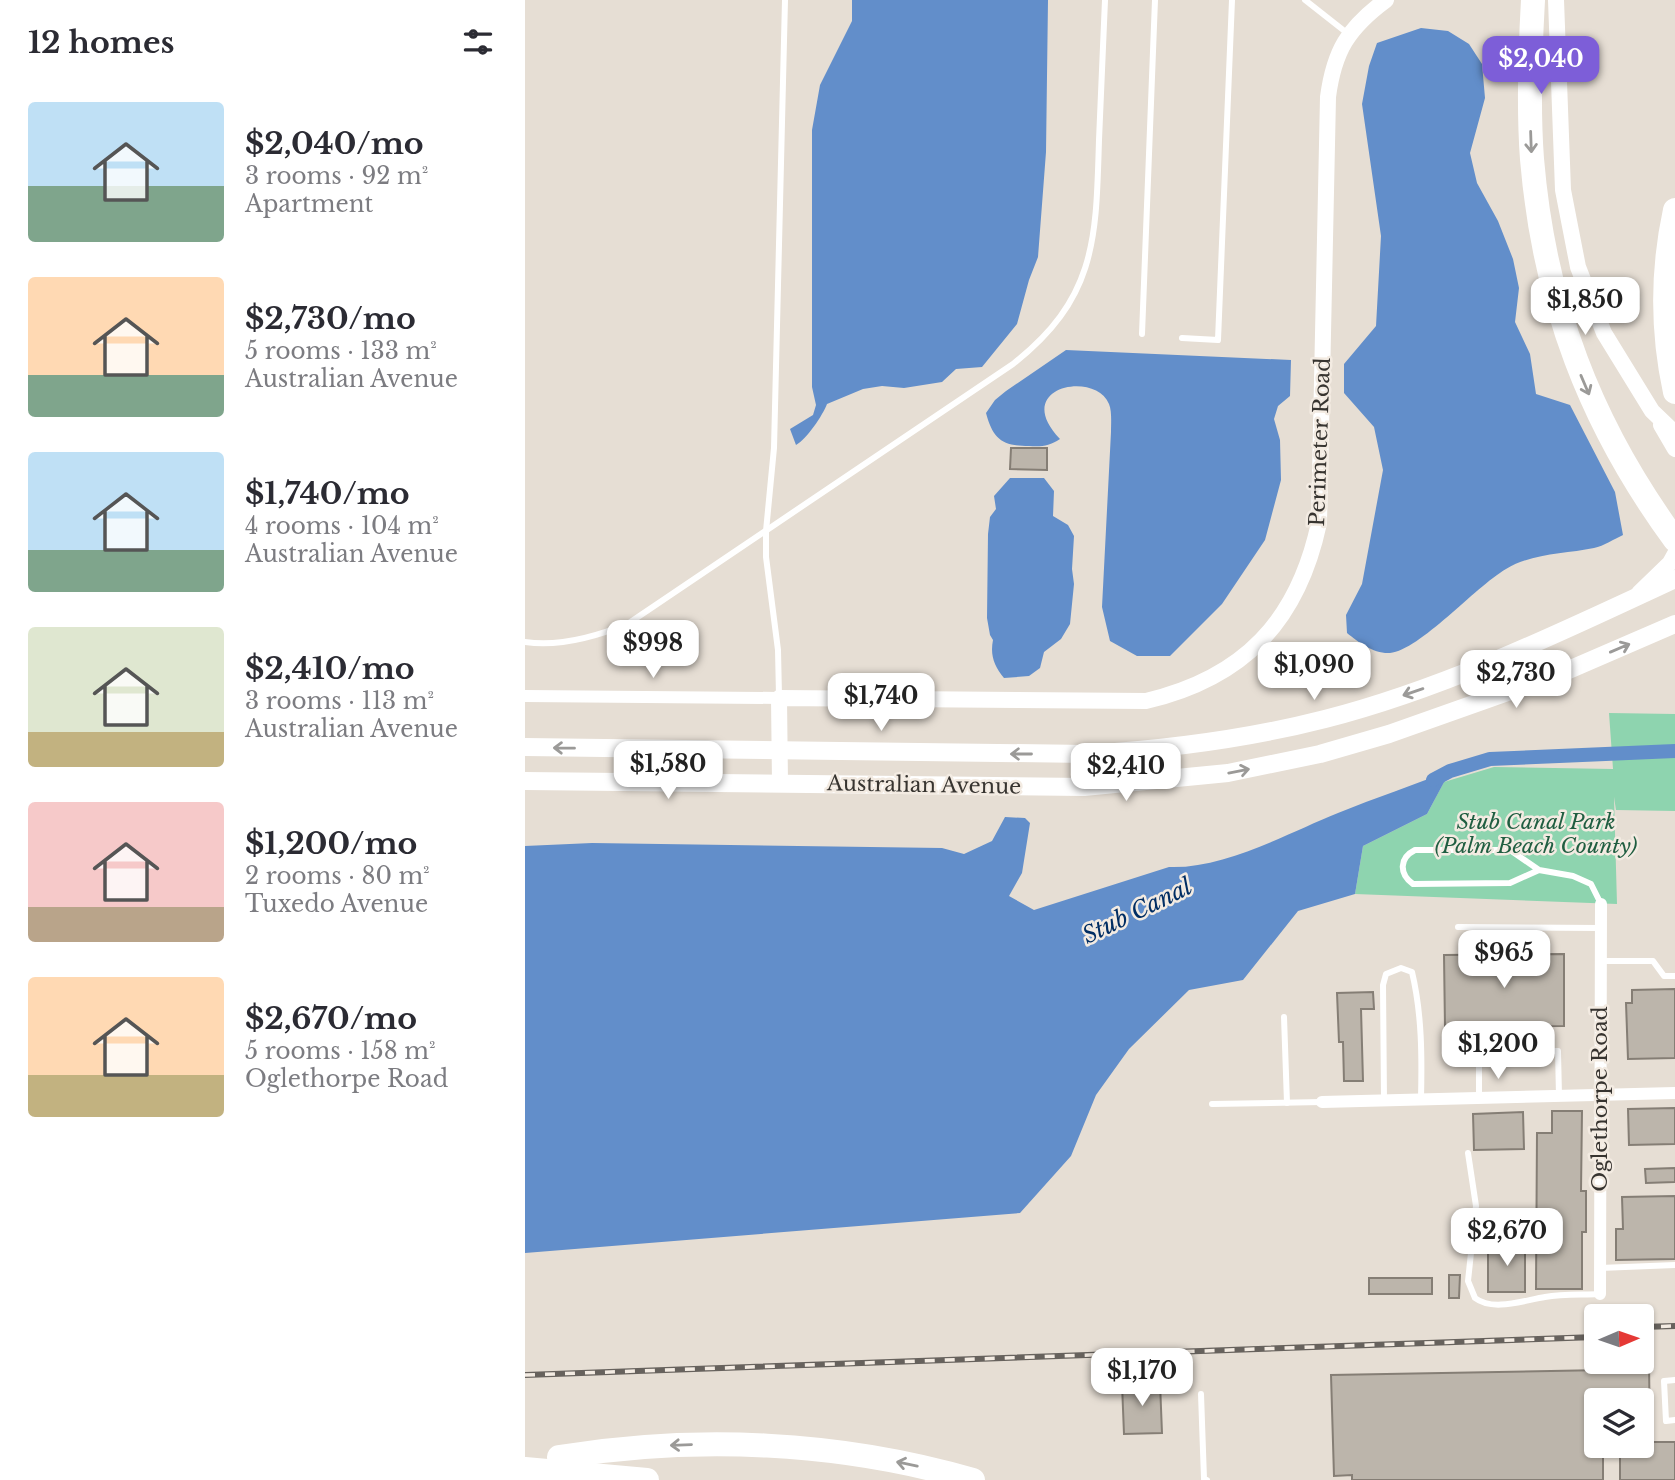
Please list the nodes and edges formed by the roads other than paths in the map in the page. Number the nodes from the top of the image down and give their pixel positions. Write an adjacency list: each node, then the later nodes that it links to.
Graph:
1 (785, 0): 18 (lane)
2 (1105, 0): 18 (lane)
3 (1155, 0): 11 (lane)
4 (1231, 0): 12 (lane)
5 (1305, 0): 9 (lane)
6 (1385, 0): 9 (street, Perimeter Road)
7 (1533, 0): 19 (highway, one-way to 19)
8 (1556, 0): 14 (street)
9 (1348, 34): 26 (street, Perimeter Road)
10 (1675, 210): 13 (highway)
11 (1142, 334)
12 (1182, 338)
13 (1675, 392)
14 (1652, 411): 15 (street); 16 (street); 17 (street)
15 (1675, 415)
16 (1675, 433)
17 (1675, 449)
18 (766, 531): 24 (lane); 26 (lane)
19 (1675, 540)
20 (1675, 554): 22 (street)
21 (1675, 579): 22 (main road, Australian Avenue)
22 (1634, 598): 28 (main road, Australian Avenue, one-way to 28)
23 (1675, 624): 30 (main road, Australian Avenue, one-way to 23)
24 (525, 642)
25 (525, 696): 26 (street, Perimeter Road)
26 (779, 698): 28 (street)
27 (525, 747): 28 (main road, Australian Avenue, one-way to 27)
28 (780, 751): 30 (street)
29 (525, 781): 30 (main road, Australian Avenue)
30 (780, 783)
31 (1539, 870): 31 (lane); 32 (lane)
32 (1601, 904): 34 (street, Oglethorpe Road)
33 (1458, 927): 34 (lane)
34 (1601, 928): 35 (street, Oglethorpe Road)
35 (1601, 961): 36 (lane); 39 (street, Oglethorpe Road)
36 (1675, 976)
37 (1284, 1017): 45 (lane)
38 (1675, 1093): 39 (street)
39 (1600, 1095): 40 (street); 49 (street, Oglethorpe Road)
40 (1559, 1096): 41 (street); 41 (lane)
41 (1479, 1098): 42 (street)
42 (1421, 1099): 43 (street); 43 (lane)
43 (1384, 1100): 44 (street)
44 (1322, 1102): 45 (lane)
45 (1287, 1103): 46 (lane)
46 (1212, 1104)
47 (1468, 1153): 50 (lane)
48 (1675, 1265): 49 (lane)
49 (1600, 1268): 50 (street, Oglethorpe Road)
50 (1600, 1294)
51 (1675, 1380): 53 (lane)
52 (1201, 1394): 58 (lane)
53 (1675, 1420)
54 (559, 1457): 57 (highway, one-way to 54)
55 (525, 1469): 56 (highway)
56 (647, 1480)
57 (973, 1480)
58 (1207, 1480)

